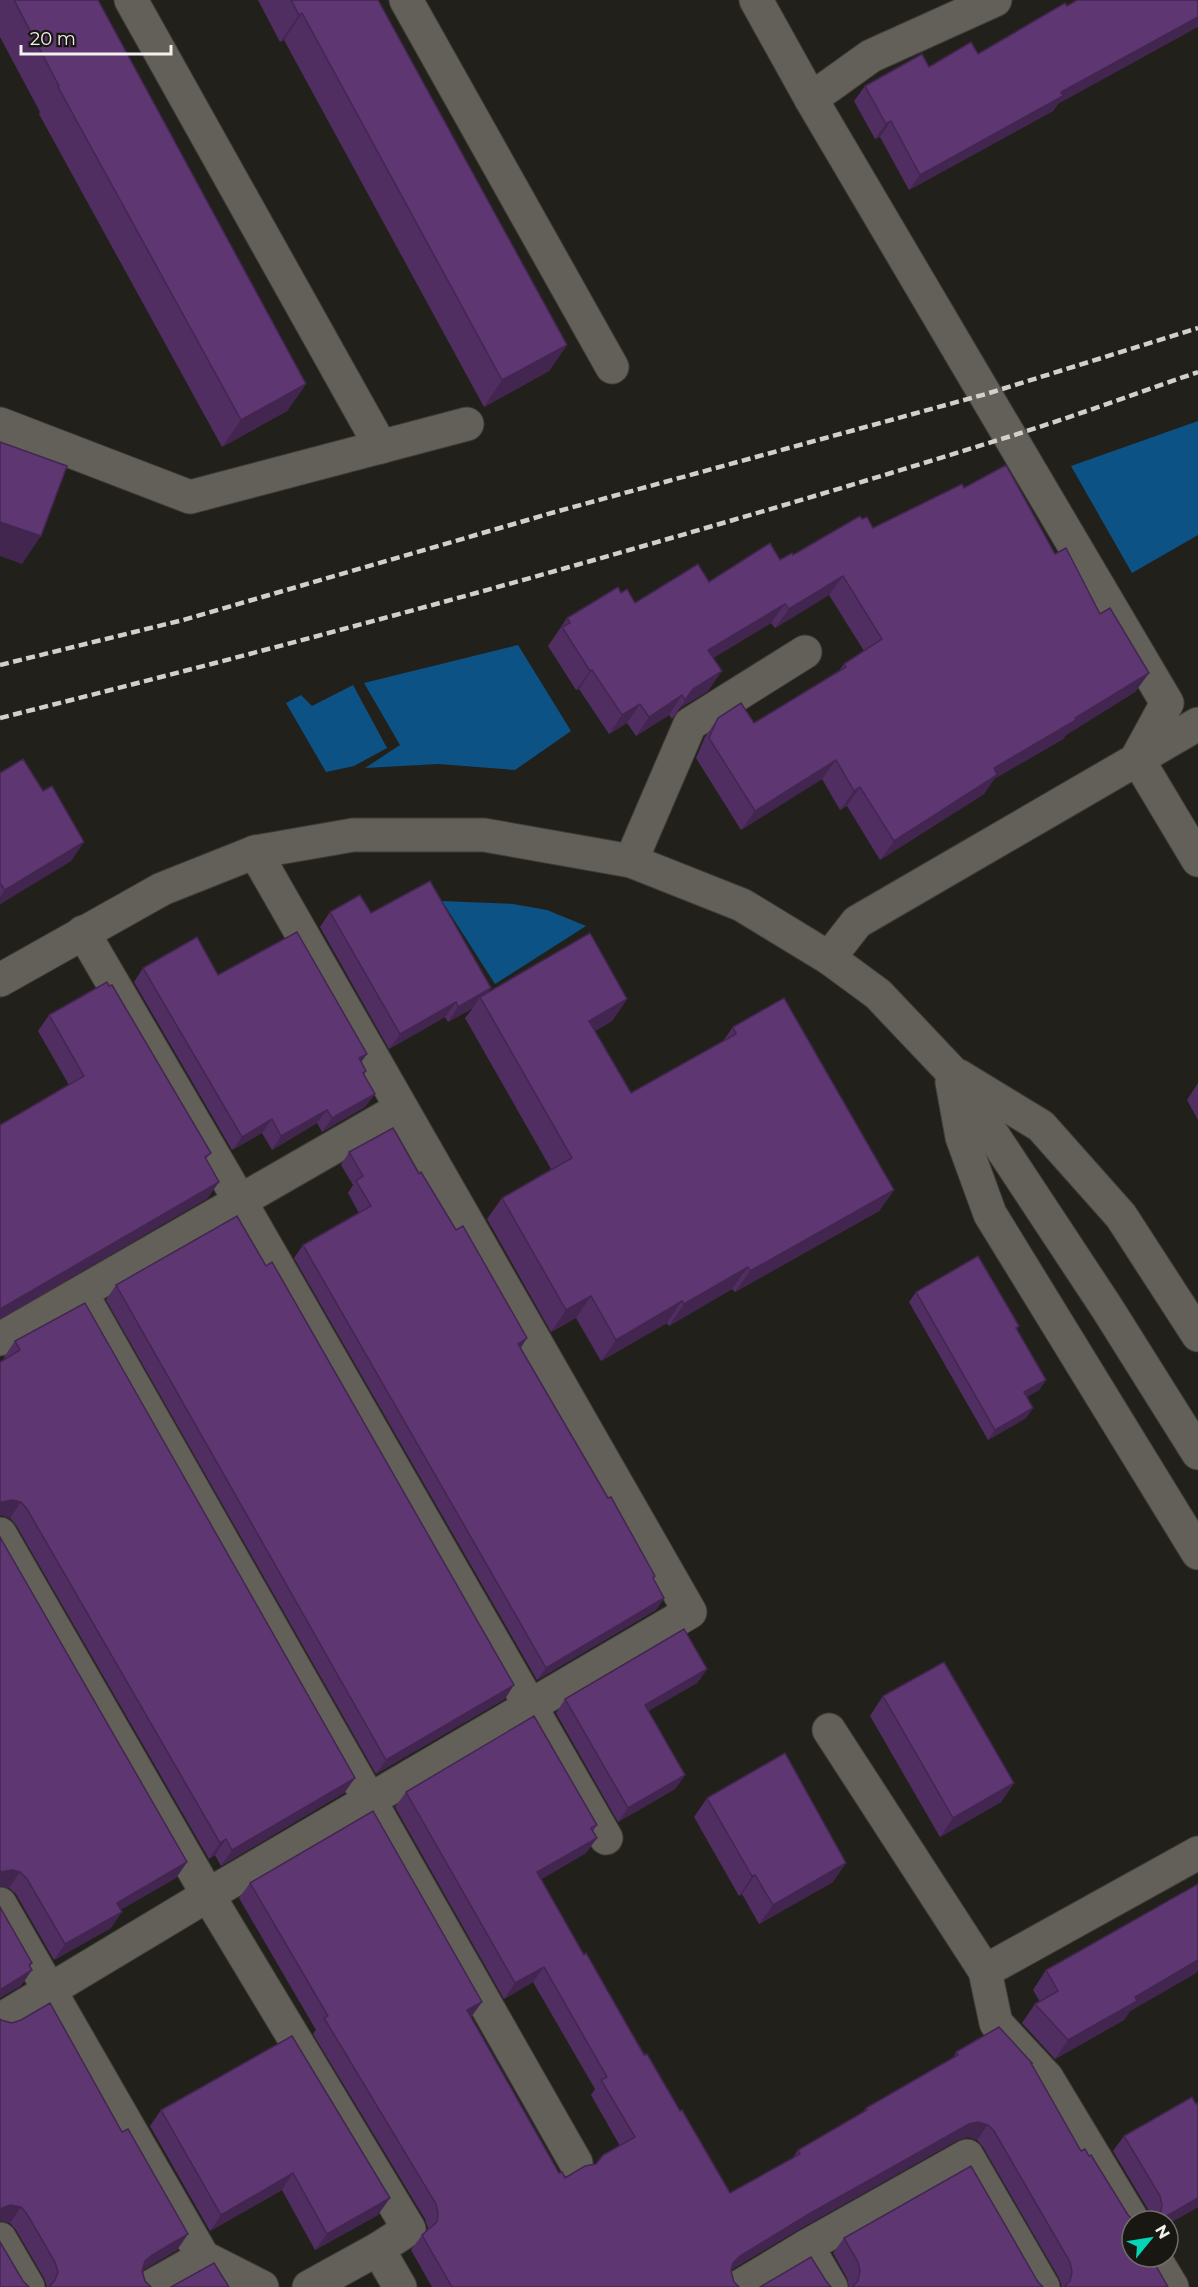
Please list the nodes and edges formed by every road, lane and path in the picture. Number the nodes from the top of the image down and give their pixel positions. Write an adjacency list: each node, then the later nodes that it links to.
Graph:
1 (131, 0): 9 (street)
2 (406, 0): 6 (street)
3 (756, 0): 5 (street)
4 (995, 0): 5 (street)
5 (811, 99): 12 (street)
6 (612, 366)
7 (0, 424): 9 (street)
8 (467, 424): 9 (street)
9 (381, 447)
10 (805, 652): 15 (street)
11 (1198, 724): 12 (street)
12 (1137, 758): 14 (street); 17 (street)
13 (255, 852): 15 (street); 16 (street); 20 (street)
14 (1198, 860)
15 (631, 861): 17 (street)
16 (83, 932): 18 (street); 21 (street)
17 (829, 958): 19 (street)
18 (0, 980)
19 (950, 1070): 23 (street); 25 (street); 27 (street)
20 (400, 1108): 21 (street); 28 (street)
21 (240, 1201): 22 (street); 28 (street)
22 (81, 1293): 24 (street); 30 (street)
23 (1198, 1335)
24 (0, 1339)
25 (1198, 1453)
26 (0, 1534): 33 (street)
27 (1198, 1553)
28 (531, 1706): 30 (street); 31 (street)
29 (829, 1730): 35 (street)
30 (369, 1802): 33 (street); 38 (street)
31 (606, 1838)
32 (1198, 1853): 35 (street)
33 (208, 1895): 36 (street); 42 (street)
34 (0, 1904): 36 (street)
35 (985, 1971): 39 (street)
36 (50, 1990): 37 (street); 43 (street)
37 (0, 2020)
38 (576, 2163)
39 (1126, 2209)
40 (0, 2239): 45 (street)
41 (807, 2246): 50 (street); 51 (street); 52 (street)
42 (378, 2249): 48 (street); 49 (street)
43 (203, 2257): 46 (street); 47 (street)
44 (1161, 2269): 53 (street)
45 (28, 2287)
46 (150, 2287)
47 (262, 2287)
48 (309, 2287)
49 (400, 2287)
50 (739, 2287)
51 (831, 2287)
52 (1043, 2287)
53 (1172, 2287)

